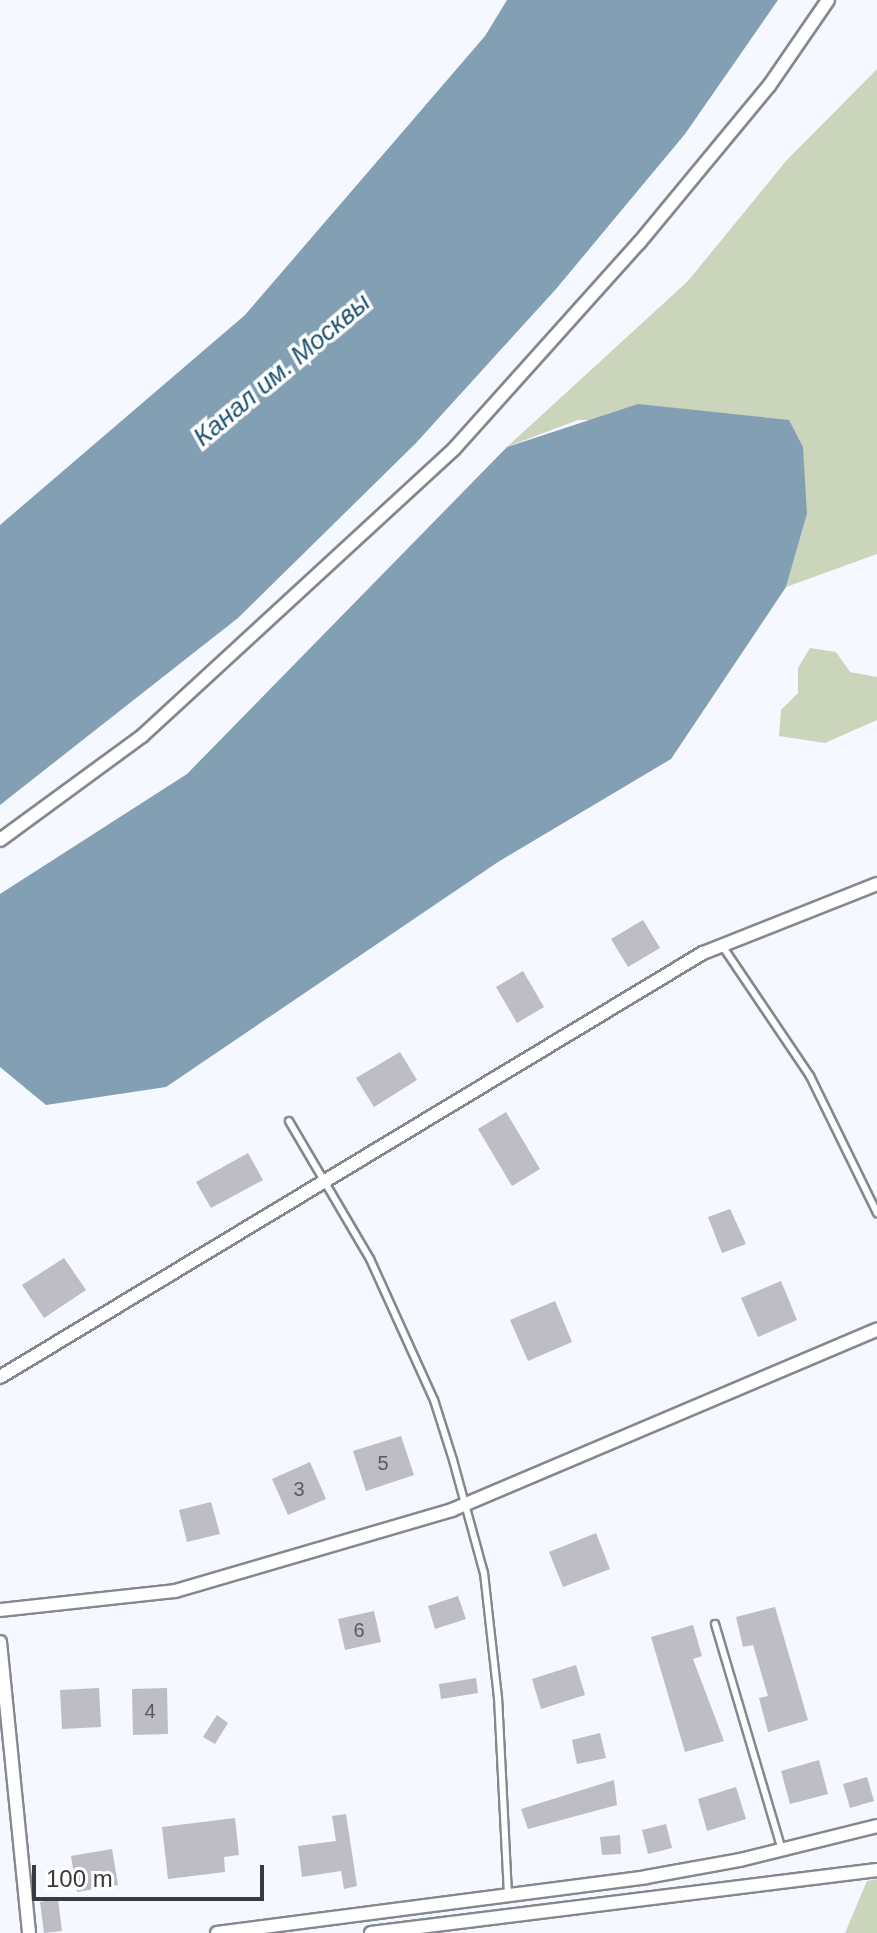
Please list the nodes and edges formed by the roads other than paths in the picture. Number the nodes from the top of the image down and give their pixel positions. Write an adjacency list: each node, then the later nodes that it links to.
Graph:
1 (828, 0): 2 (street)
2 (0, 840)
3 (877, 884): 4 (street)
4 (721, 944): 6 (street); 7 (lane)
5 (289, 1121): 6 (lane)
6 (326, 1179): 9 (street); 10 (lane)
7 (877, 1213)
8 (877, 1330): 10 (street)
9 (0, 1377)
10 (465, 1505): 11 (street); 17 (lane)
11 (0, 1610)
12 (715, 1624): 15 (lane)
13 (0, 1642): 18 (street)
14 (877, 1826): 15 (street)
15 (782, 1850): 17 (street)
16 (877, 1870): 20 (street)
17 (508, 1896): 19 (street)
18 (29, 1933)
19 (217, 1933)
20 (371, 1933)

